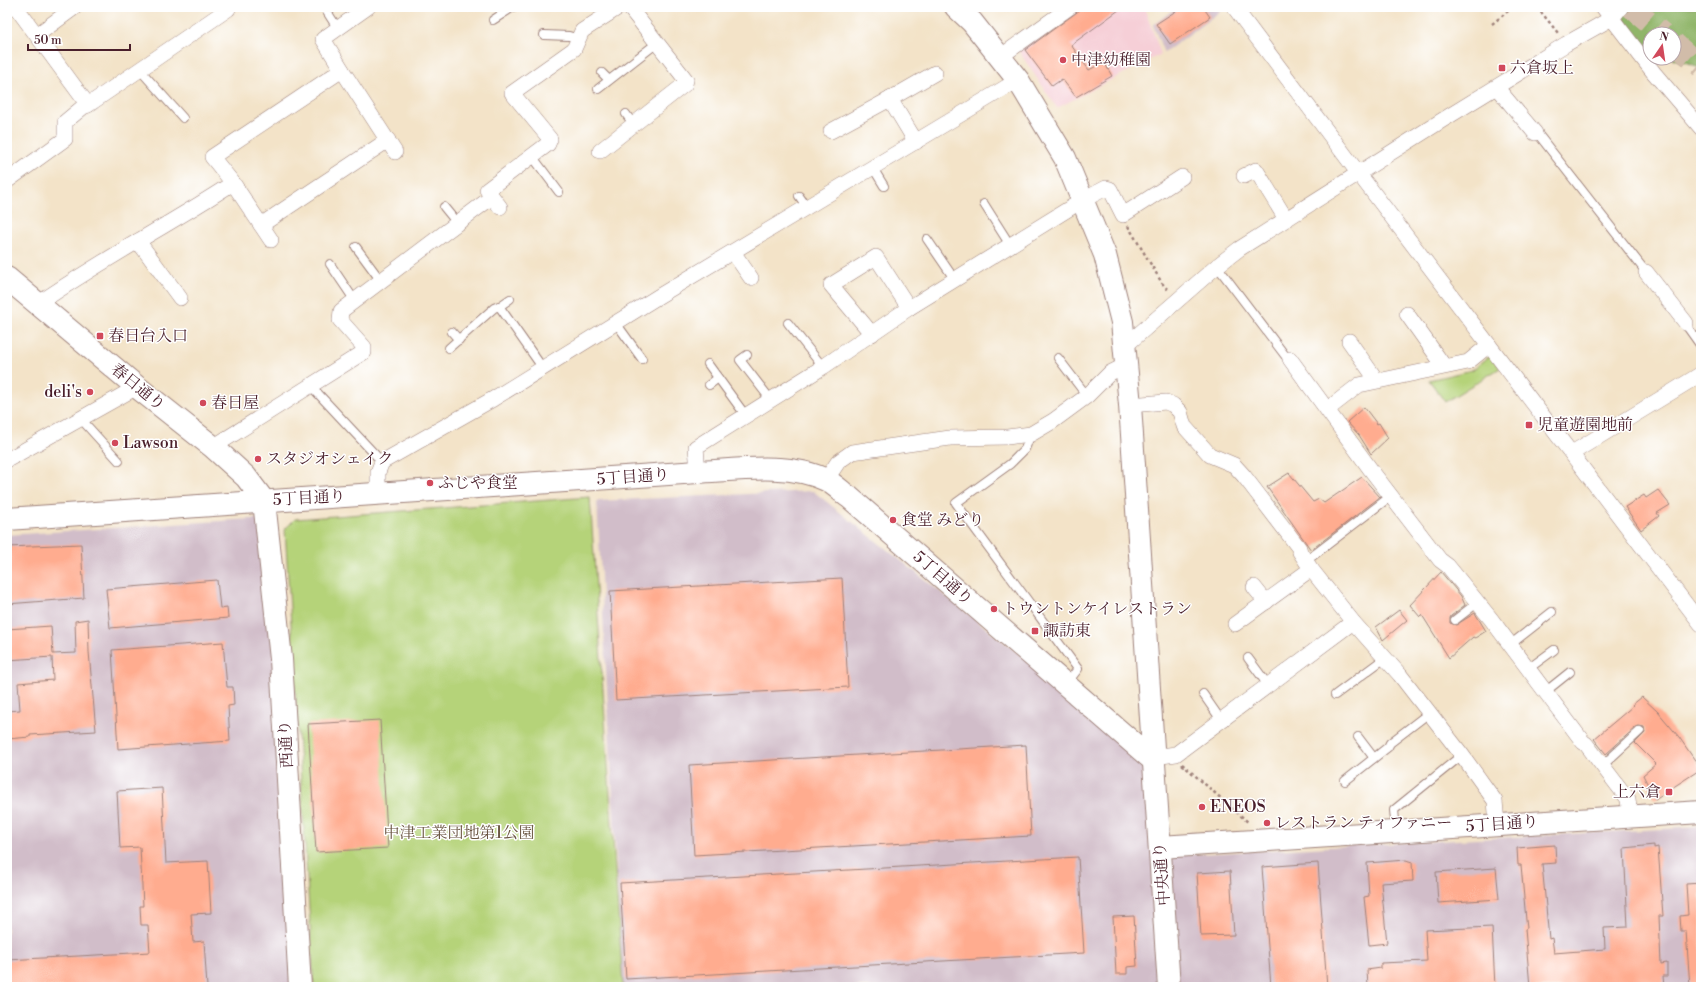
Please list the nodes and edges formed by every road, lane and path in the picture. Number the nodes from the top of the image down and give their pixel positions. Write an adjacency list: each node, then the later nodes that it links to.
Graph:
1 (75, 7): 18 (street)
2 (324, 7): 17 (lane)
3 (368, 7): 17 (street)
4 (513, 7): 15 (lane)
5 (619, 7): 20 (street)
6 (628, 7): 21 (street)
7 (956, 7): 23 (street, 中央通り)
8 (1070, 7): 23 (street)
9 (1234, 7): 42 (street)
10 (1513, 7): 16 (path)
11 (1537, 7): 22 (path)
12 (229, 8): 24 (street)
13 (17, 9): 18 (street)
14 (1612, 11): 22 (street); 36 (street)
15 (493, 20)
16 (1492, 24)
17 (338, 29): 25 (street)
18 (37, 35): 33 (street)
19 (544, 35): 20 (lane)
20 (579, 39): 40 (street)
21 (658, 43): 28 (lane); 39 (street)
22 (1566, 44): 30 (street)
23 (1000, 57): 29 (street, 中央通り)
24 (140, 70): 33 (street); 34 (lane)
25 (342, 70): 46 (street); 55 (street)
26 (602, 73): 28 (lane)
27 (926, 73): 32 (street)
28 (609, 80): 31 (lane)
29 (1018, 80): 38 (street); 49 (street, 中央通り)
30 (1497, 88): 37 (street); 42 (street)
31 (598, 89)
32 (890, 100): 35 (street); 38 (street)
33 (88, 105): 45 (street)
34 (183, 118)
35 (837, 124)
36 (1701, 128)
37 (1535, 133): 64 (lane)
38 (916, 142): 41 (street)
39 (599, 150)
40 (532, 156): 48 (lane); 54 (street)
41 (873, 168): 47 (lane); 61 (street)
42 (1359, 174): 53 (street); 84 (street)
43 (1244, 176): 53 (street)
44 (1182, 177): 52 (street)
45 (7, 180)
46 (233, 183): 55 (street); 58 (street)
47 (884, 186)
48 (559, 192)
49 (1083, 200): 52 (street); 59 (street); 88 (street, 中央通り)
50 (984, 204): 59 (lane)
51 (444, 207): 54 (lane)
52 (1123, 215): 71 (path)
53 (1286, 219): 63 (street)
54 (457, 223): 68 (street)
55 (261, 225): 57 (street)
56 (928, 239): 67 (lane)
57 (270, 240)
58 (138, 241): 69 (street); 73 (street)
59 (1010, 245): 67 (street)
60 (356, 247): 68 (lane)
61 (733, 252): 66 (street); 77 (street)
62 (330, 264): 72 (lane)
63 (1217, 266): 71 (street); 91 (lane)
64 (1646, 272): 79 (street)
65 (7, 278): 73 (street, 春日通り)
66 (752, 278)
67 (955, 280): 75 (street)
68 (381, 281): 72 (street)
69 (180, 298)
70 (510, 299): 74 (lane)
71 (1177, 300): 88 (street)
72 (355, 301): 100 (street)
73 (38, 304): 101 (street, 春日通り)
74 (500, 306): 82 (lane); 94 (lane)
75 (909, 308): 81 (street); 81 (street)
76 (1407, 314): 93 (street)
77 (616, 323): 90 (lane); 94 (street)
78 (788, 323): 95 (lane)
79 (1686, 323): 85 (lane)
80 (452, 332): 82 (lane)
81 (872, 334): 95 (street)
82 (459, 340): 86 (lane)
83 (1349, 341): 98 (street)
84 (1489, 345): 93 (street); 110 (street)
85 (1701, 346)
86 (449, 348)
87 (747, 355): 103 (lane)
88 (1125, 356): 102 (street); 104 (street, 中央通り)
89 (1058, 358): 102 (lane)
90 (642, 359)
91 (1290, 359): 105 (street)
92 (708, 364): 97 (lane)
93 (1444, 366): 98 (street)
94 (542, 367): 113 (street)
95 (823, 367): 103 (street)
96 (1701, 374): 110 (street)
97 (718, 378): 99 (lane); 106 (lane)
98 (1375, 381): 105 (street)
99 (709, 385)
100 (311, 386): 109 (street); 113 (lane)
101 (137, 387): 107 (street); 109 (street, 春日通り)
102 (1087, 396): 108 (street)
103 (771, 400): 106 (street)
104 (1130, 405): 120 (street); 145 (street, 中央通り)
105 (1328, 409): 117 (street)
106 (746, 416): 114 (street)
107 (81, 419): 111 (street); 112 (lane)
108 (1031, 434): 115 (street); 135 (lane)
109 (213, 447): 118 (street, 春日通り)
110 (1572, 453): 128 (street)
111 (7, 460)
112 (119, 462)
113 (382, 462): 116 (street)
114 (698, 472): 115 (street, 5丁目通り); 116 (street, 5丁目通り)
115 (826, 480): 135 (street, 5丁目通り)
116 (378, 494): 118 (street, 5丁目通り)
117 (1391, 496): 120 (lane); 123 (street)
118 (264, 501): 119 (street, 5丁目通り); 155 (street, 西通り)
119 (7, 519)
120 (1308, 565): 122 (street); 126 (street)
121 (1254, 588): 122 (street)
122 (1266, 602): 127 (street)
123 (1477, 603): 125 (lane); 129 (street)
124 (1552, 612): 129 (lane)
125 (1455, 620)
126 (1353, 622): 132 (street); 136 (street)
127 (1235, 624)
128 (1701, 624)
129 (1510, 645): 133 (street)
130 (1554, 650): 133 (lane)
131 (1248, 658): 136 (lane)
132 (1385, 658): 139 (lane); 140 (street)
133 (1528, 669): 137 (street)
134 (1570, 672): 137 (lane)
135 (1066, 684): 145 (street, 5丁目通り)
136 (1268, 686): 141 (street)
137 (1545, 692): 147 (street)
138 (1203, 694): 141 (lane)
139 (1335, 695)
140 (1429, 713): 144 (street); 146 (lane)
141 (1221, 720): 145 (street)
142 (1640, 731): 147 (lane)
143 (1358, 737): 146 (lane)
144 (1462, 755): 151 (street); 152 (lane)
145 (1160, 758): 153 (path); 154 (street, 中央通り)
146 (1374, 758): 148 (lane)
147 (1603, 765): 150 (street)
148 (1345, 781)
149 (1701, 812): 150 (street, 5丁目通り)
150 (1630, 816): 151 (street, 5丁目通り)
151 (1497, 824): 152 (street, 5丁目通り)
152 (1396, 831): 153 (street, 5丁目通り)
153 (1259, 840): 154 (street, 5丁目通り)
154 (1160, 847): 156 (street, 中央通り)
155 (300, 987)
156 (1169, 987)

